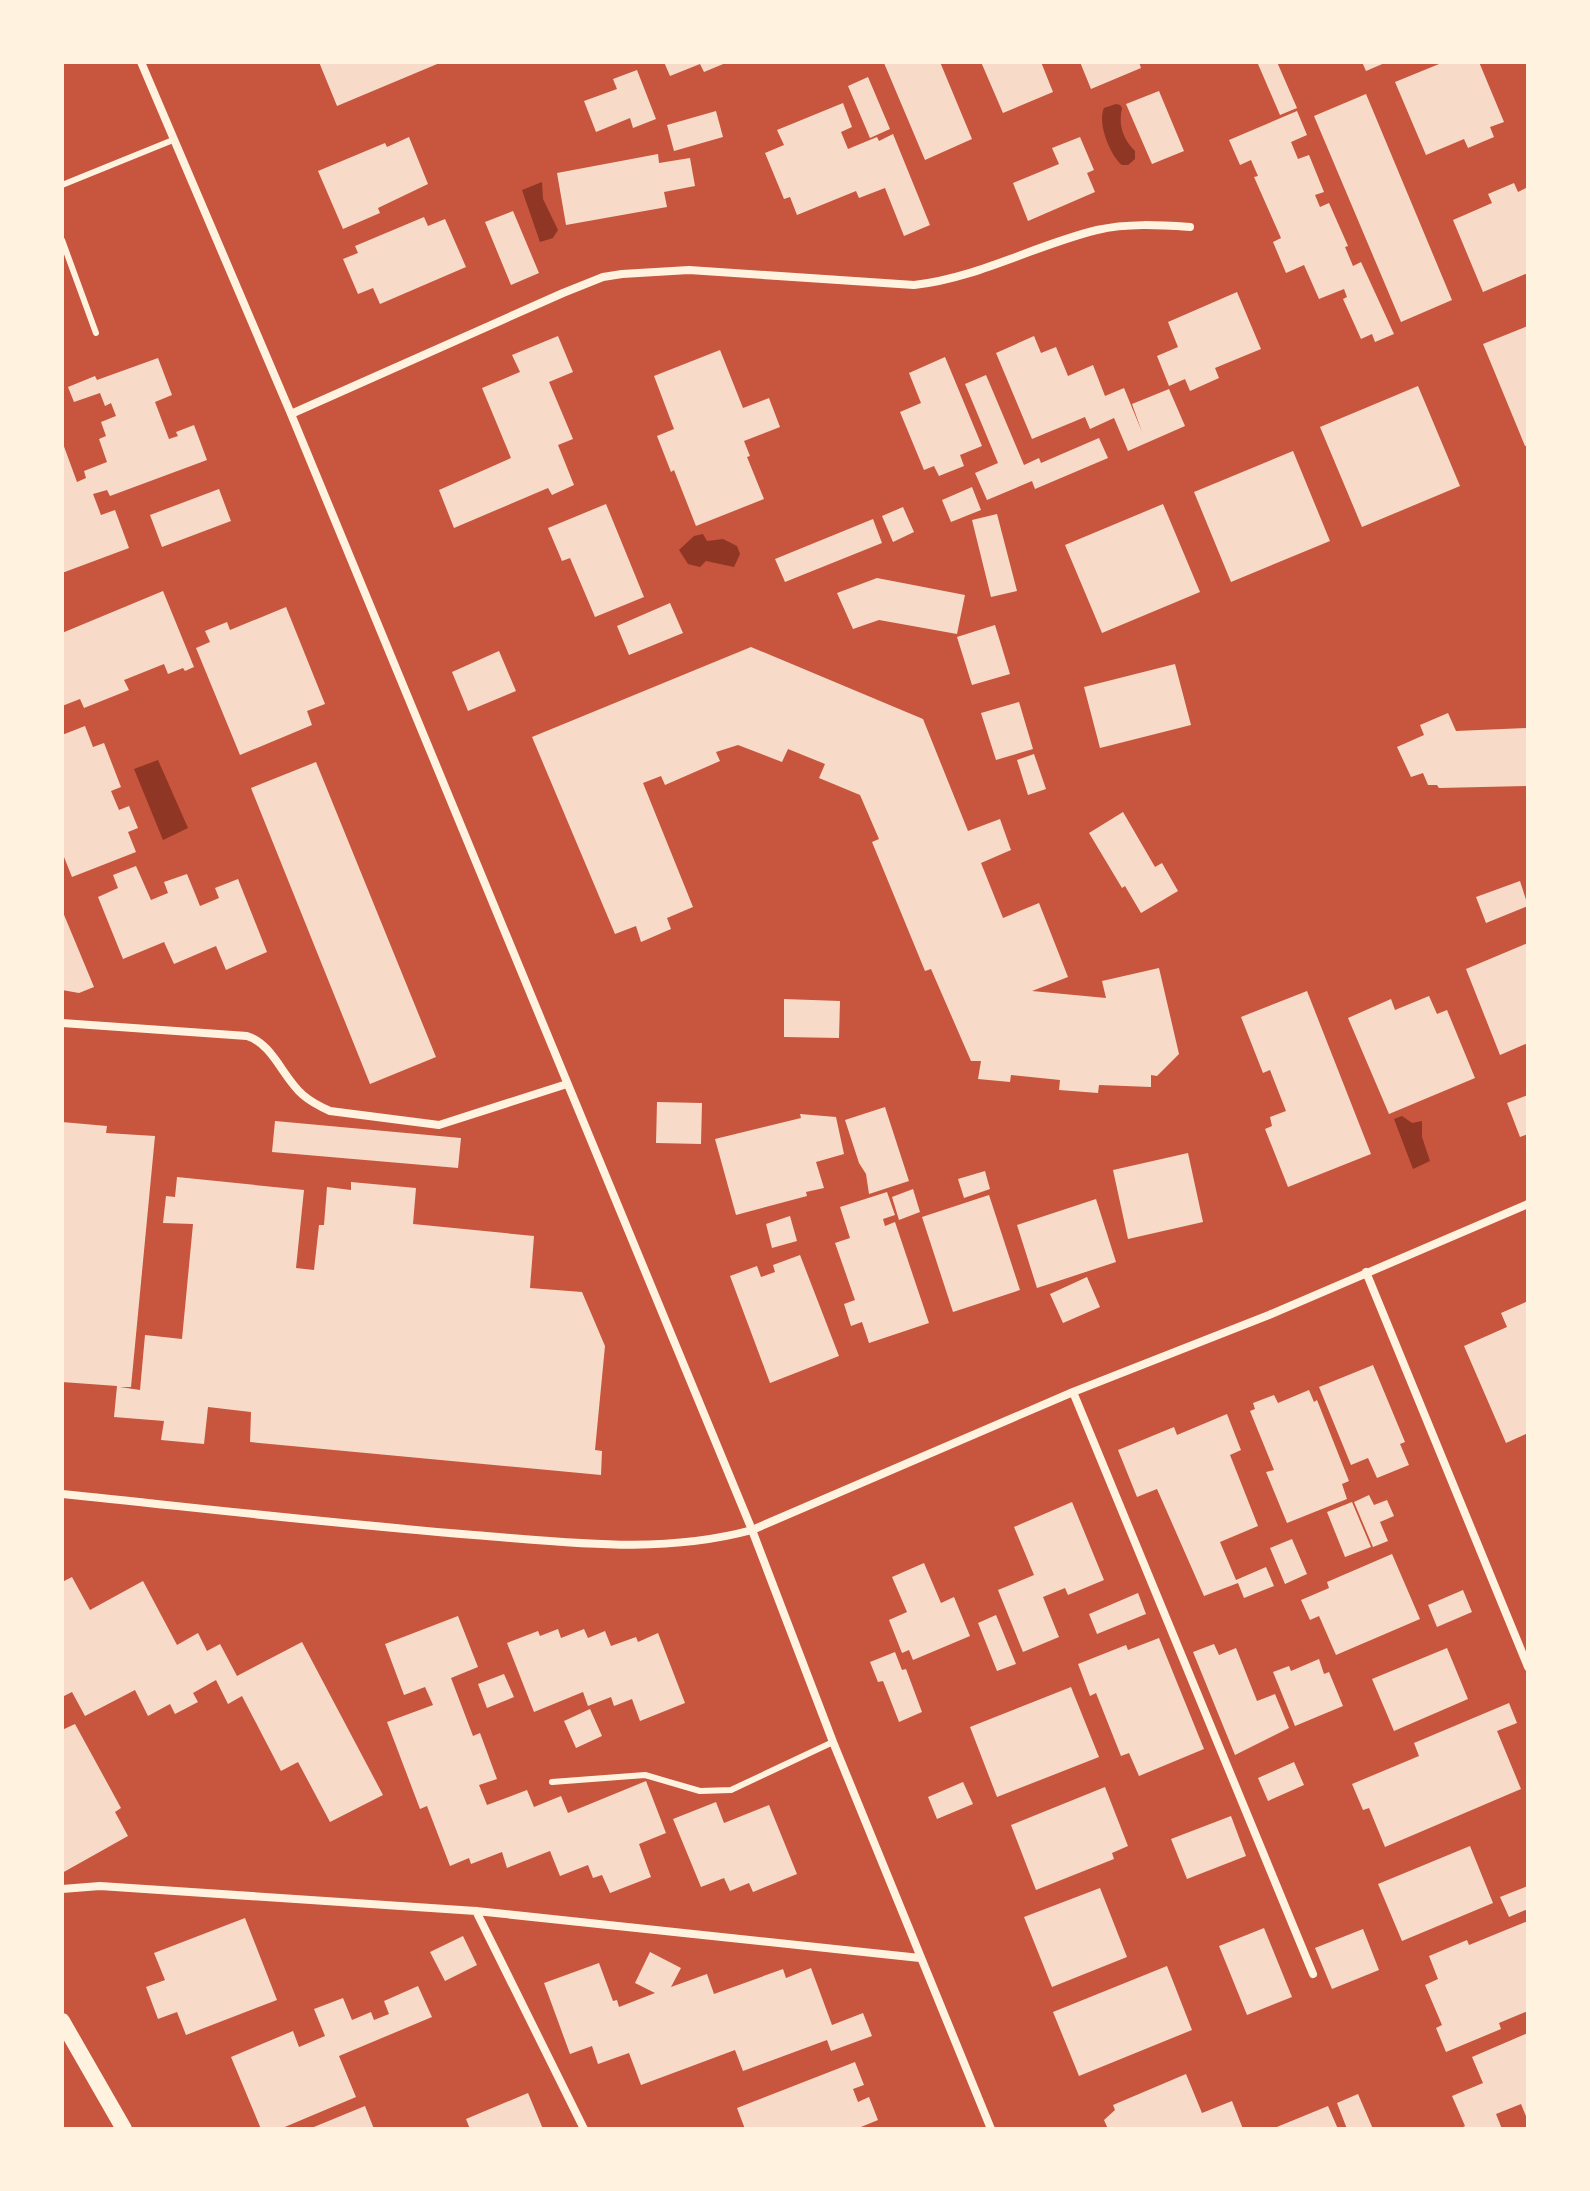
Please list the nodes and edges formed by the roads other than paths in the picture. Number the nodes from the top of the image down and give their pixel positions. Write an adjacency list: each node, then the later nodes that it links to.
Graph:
1 (141, 62): 2 (street)
2 (173, 140): 3 (lane); 7 (street)
3 (62, 185)
4 (1190, 227): 7 (street)
5 (62, 240): 6 (lane)
6 (96, 333)
7 (291, 414): 9 (street)
8 (62, 1023): 9 (street)
9 (567, 1084): 14 (street)
10 (1528, 1204): 11 (street)
11 (1366, 1272): 12 (street); 15 (street)
12 (1073, 1392): 14 (street); 21 (street)
13 (62, 1494): 14 (street)
14 (752, 1530): 16 (street)
15 (1528, 1667)
16 (833, 1742): 17 (lane); 20 (street)
17 (552, 1782)
18 (62, 1889): 19 (street)
19 (476, 1911): 20 (street); 24 (street)
20 (920, 1958): 25 (street)
21 (1313, 1974)
22 (62, 2021): 23 (main road)
23 (124, 2129)
24 (584, 2129)
25 (991, 2129)

